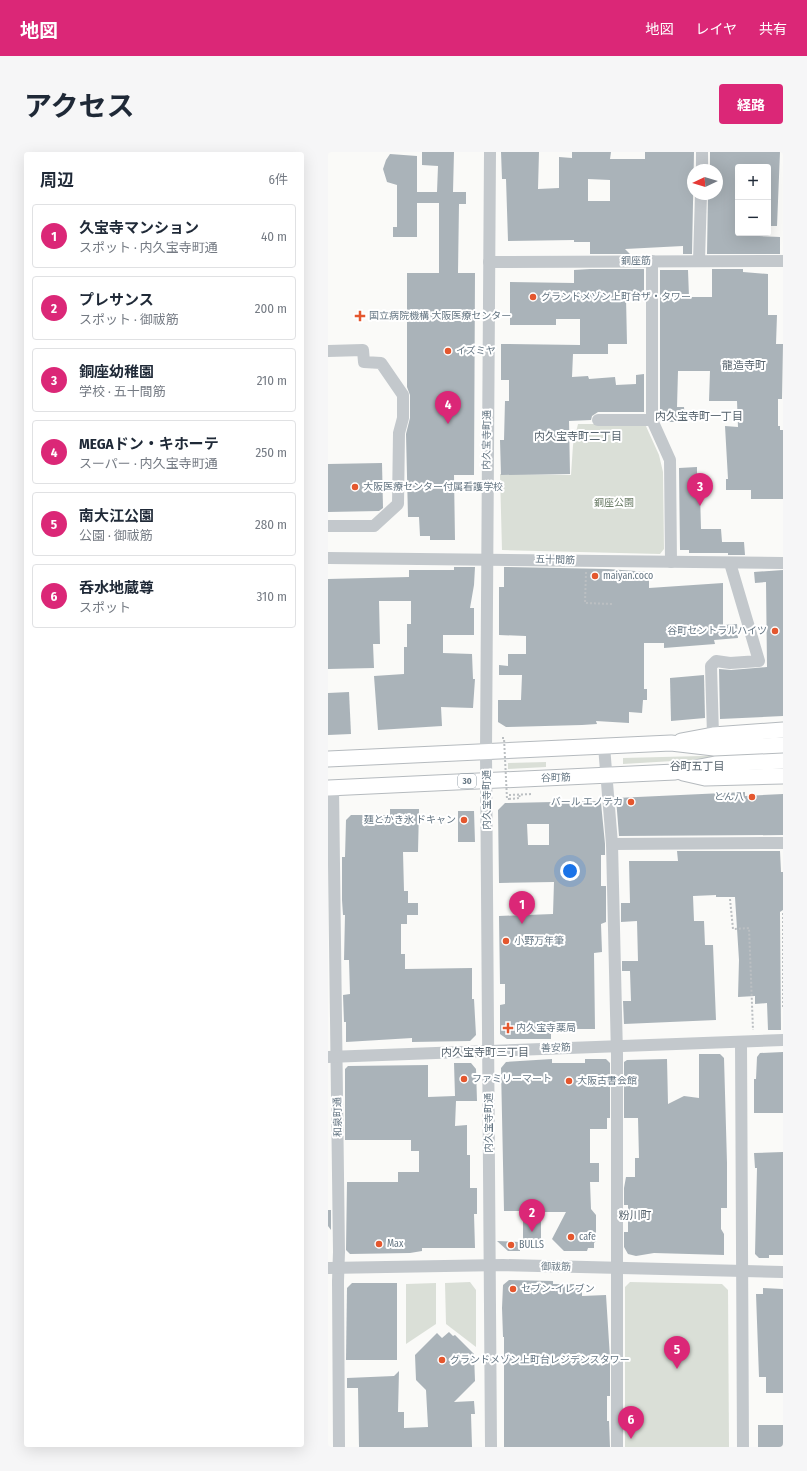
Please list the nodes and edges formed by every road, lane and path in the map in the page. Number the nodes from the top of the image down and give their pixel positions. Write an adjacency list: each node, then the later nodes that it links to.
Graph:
1 (490, 152): 8 (street, 内久宝寺町通)
2 (702, 152): 3 (street)
3 (702, 164)
4 (701, 200): 6 (street)
5 (652, 261): 6 (street, 銅座筋); 8 (street, 銅座筋); 11 (street)
6 (699, 261): 7 (street, 銅座筋)
7 (783, 261)
8 (489, 262): 14 (street, 内久宝寺町通)
9 (328, 351): 12 (street)
10 (598, 420): 11 (street)
11 (652, 420): 16 (street)
12 (328, 526)
13 (328, 558): 14 (street, 五十間筋)
14 (486, 558): 15 (street, 五十間筋); 26 (street, 内久宝寺町通)
15 (586, 561): 16 (street, 五十間筋); 19 (path)
16 (671, 562): 17 (street, 五十間筋)
17 (730, 563): 18 (street, 五十間筋); 21 (street)
18 (783, 563)
19 (612, 604)
20 (783, 730): 21 (main road)
21 (713, 735): 23 (main road)
22 (502, 738): 34 (path, bridge)
23 (671, 743): 24 (main road); 25 (main road)
24 (783, 745)
25 (604, 746): 26 (main road); 30 (street)
26 (486, 752): 27 (main road); 32 (street, 内久宝寺町通)
27 (328, 759)
28 (783, 761): 29 (main road, 谷町筋 / 30)
29 (675, 772): 30 (main road, 谷町筋 / 30); 31 (main road, 30)
30 (607, 776): 32 (main road, 谷町筋 / 30); 38 (street)
31 (783, 776)
32 (486, 781): 33 (main road, 谷町筋 / 30); 46 (street, 内久宝寺町通)
33 (330, 787): 47 (street, 和泉町通)
34 (519, 794): 35 (path); 36 (path)
35 (532, 794)
36 (509, 795)
37 (783, 843): 38 (street)
38 (612, 844): 45 (street)
39 (730, 900): 42 (path)
40 (783, 913): 41 (path)
41 (783, 1009)
42 (753, 1033)
43 (783, 1040): 44 (street, 善安筋)
44 (741, 1042): 45 (street, 善安筋); 51 (street)
45 (616, 1046): 46 (street, 善安筋); 50 (street)
46 (488, 1051): 47 (street, 善安筋); 48 (street, 内久宝寺町通)
47 (332, 1057): 49 (street, 和泉町通)
48 (489, 1265): 49 (street, 御祓筋); 50 (street, 御祓筋); 54 (street, 内久宝寺町通)
49 (333, 1268): 53 (street, 和泉町通)
50 (617, 1268): 51 (street, 御祓筋); 55 (street)
51 (742, 1271): 52 (street, 御祓筋); 56 (street)
52 (783, 1272)
53 (339, 1447)
54 (491, 1447)
55 (617, 1447)
56 (743, 1447)

